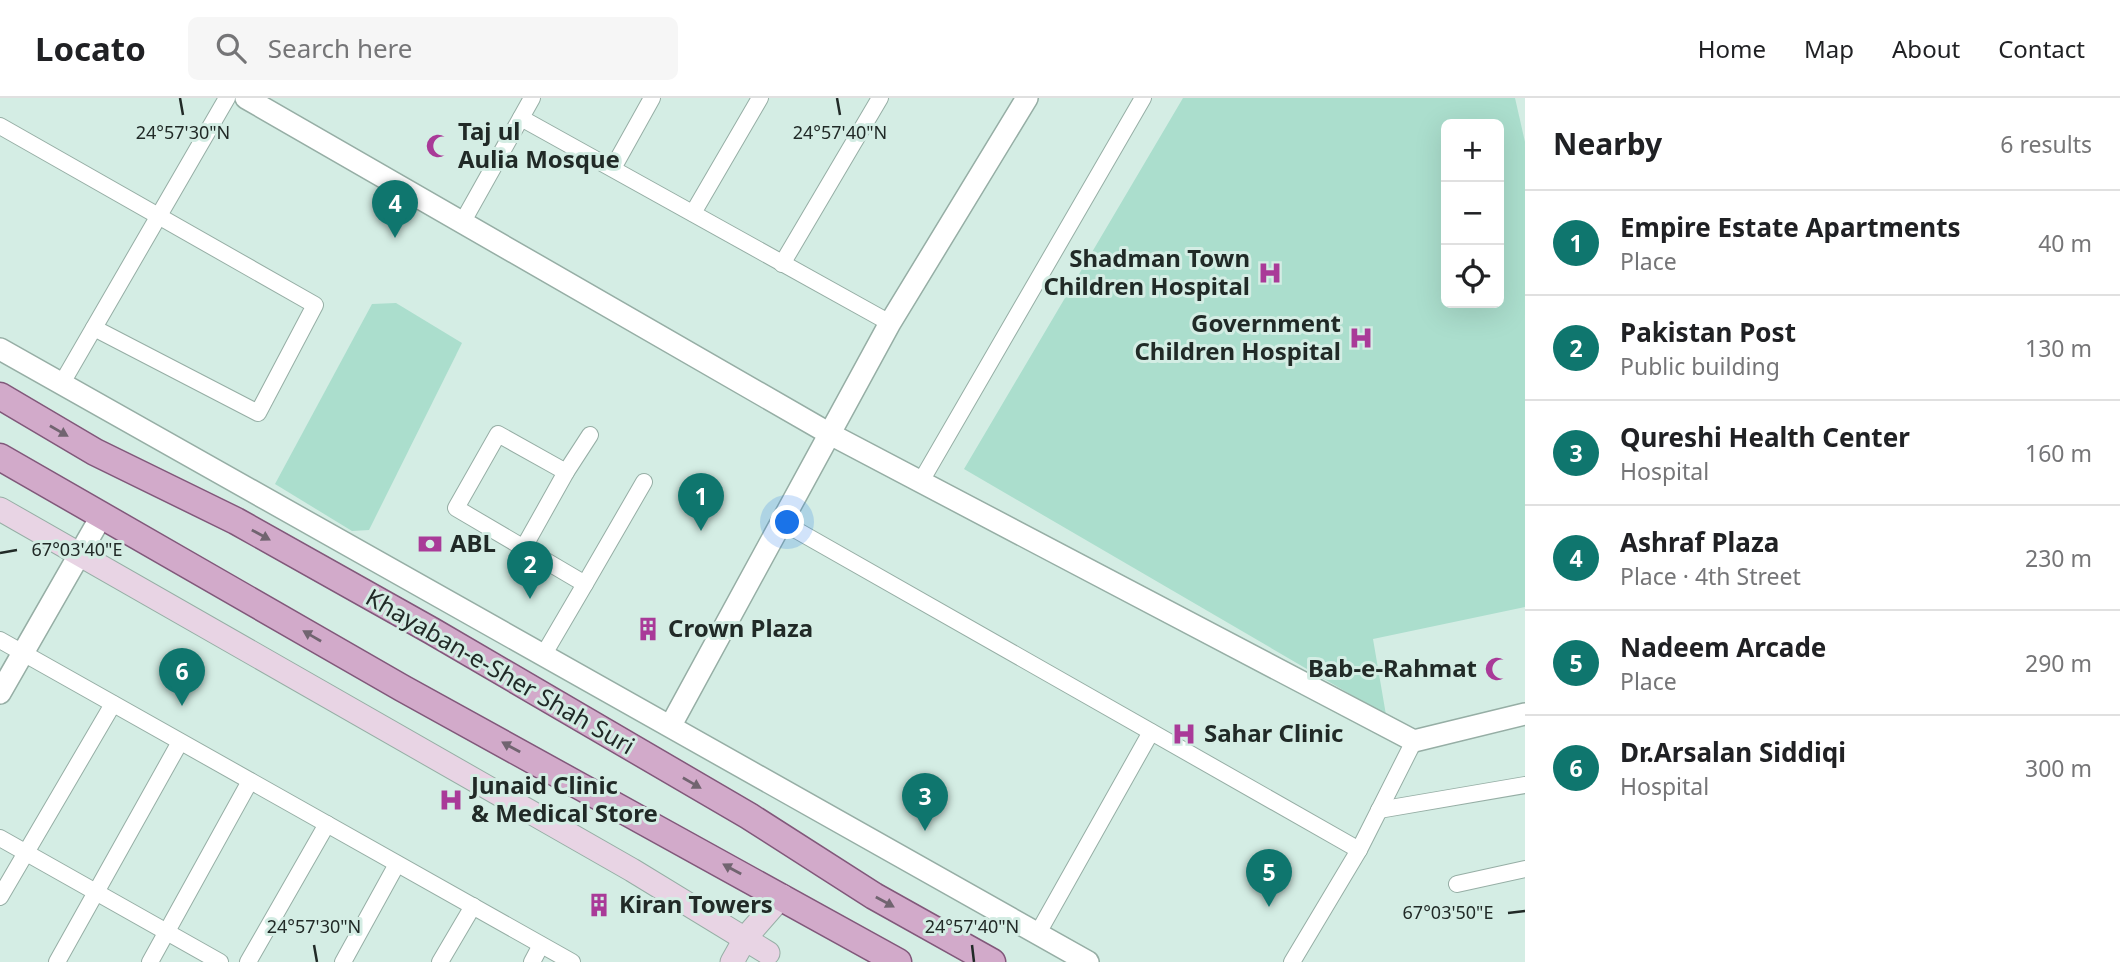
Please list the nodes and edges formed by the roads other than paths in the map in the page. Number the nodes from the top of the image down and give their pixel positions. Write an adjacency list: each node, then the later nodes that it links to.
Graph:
1 (227, 98): 13 (street)
2 (246, 98): 14 (street)
3 (532, 98): 9 (street)
4 (652, 98): 11 (street)
5 (760, 98): 12 (street)
6 (880, 98): 15 (street)
7 (1027, 98): 16 (street)
8 (1143, 98): 26 (street)
9 (521, 118): 11 (street); 14 (street)
10 (0, 126): 13 (street)
11 (613, 168): 12 (street)
12 (693, 214): 15 (street)
13 (157, 217): 17 (street); 17 (street)
14 (462, 223): 21 (street)
15 (782, 264): 16 (street)
16 (890, 323): 21 (street)
17 (94, 328): 19 (street)
18 (0, 349): 19 (street)
19 (62, 383): 35 (street)
20 (0, 396): 72 (main road, Khayaban-e-Sher Shah Suri, one-way to 72)
21 (830, 434): 26 (street); 29 (street)
22 (590, 435): 24 (street)
23 (0, 457): 28 (main road)
24 (566, 472): 30 (street); 30 (street)
25 (644, 482): 32 (street)
26 (920, 483): 41 (street)
27 (0, 509): 31 (main road)
28 (102, 515): 31 (street); 54 (main road, one-way to 28)
29 (782, 522): 39 (street); 40 (street)
30 (524, 547): 32 (street)
31 (78, 554): 34 (street); 59 (main road)
32 (585, 584): 35 (street)
33 (0, 640): 34 (street)
34 (22, 653): 36 (street); 37 (street)
35 (544, 654): 39 (street)
36 (0, 693)
37 (113, 704): 42 (street); 49 (street)
38 (1525, 714): 41 (street)
39 (671, 725): 58 (street)
40 (1150, 733): 48 (street); 58 (street)
41 (1414, 741): 45 (street)
42 (180, 742): 43 (street); 53 (street)
43 (250, 781): 46 (street); 57 (street)
44 (1525, 785): 45 (street)
45 (1379, 810): 48 (street)
46 (327, 824): 50 (street); 65 (street)
47 (0, 838): 49 (street)
48 (1359, 850): 74 (street)
49 (26, 853): 53 (street); 55 (street)
50 (397, 863): 56 (street); 66 (street)
51 (1525, 869): 52 (street)
52 (1457, 884)
53 (96, 892): 57 (street); 62 (street)
54 (782, 896): 59 (main road); 61 (main road); 71 (main road)
55 (0, 897)
56 (473, 906): 60 (street); 67 (street)
57 (167, 932): 63 (street); 64 (street)
58 (1038, 933): 73 (street)
59 (746, 937): 61 (main road); 70 (main road)
60 (541, 945): 68 (street); 69 (street)
61 (766, 957)
62 (57, 962)
63 (150, 962)
64 (220, 962)
65 (248, 962)
66 (343, 962)
67 (440, 962)
68 (532, 962)
69 (572, 962)
70 (732, 962)
71 (898, 962)
72 (992, 962)
73 (1088, 962)
74 (1292, 962)

